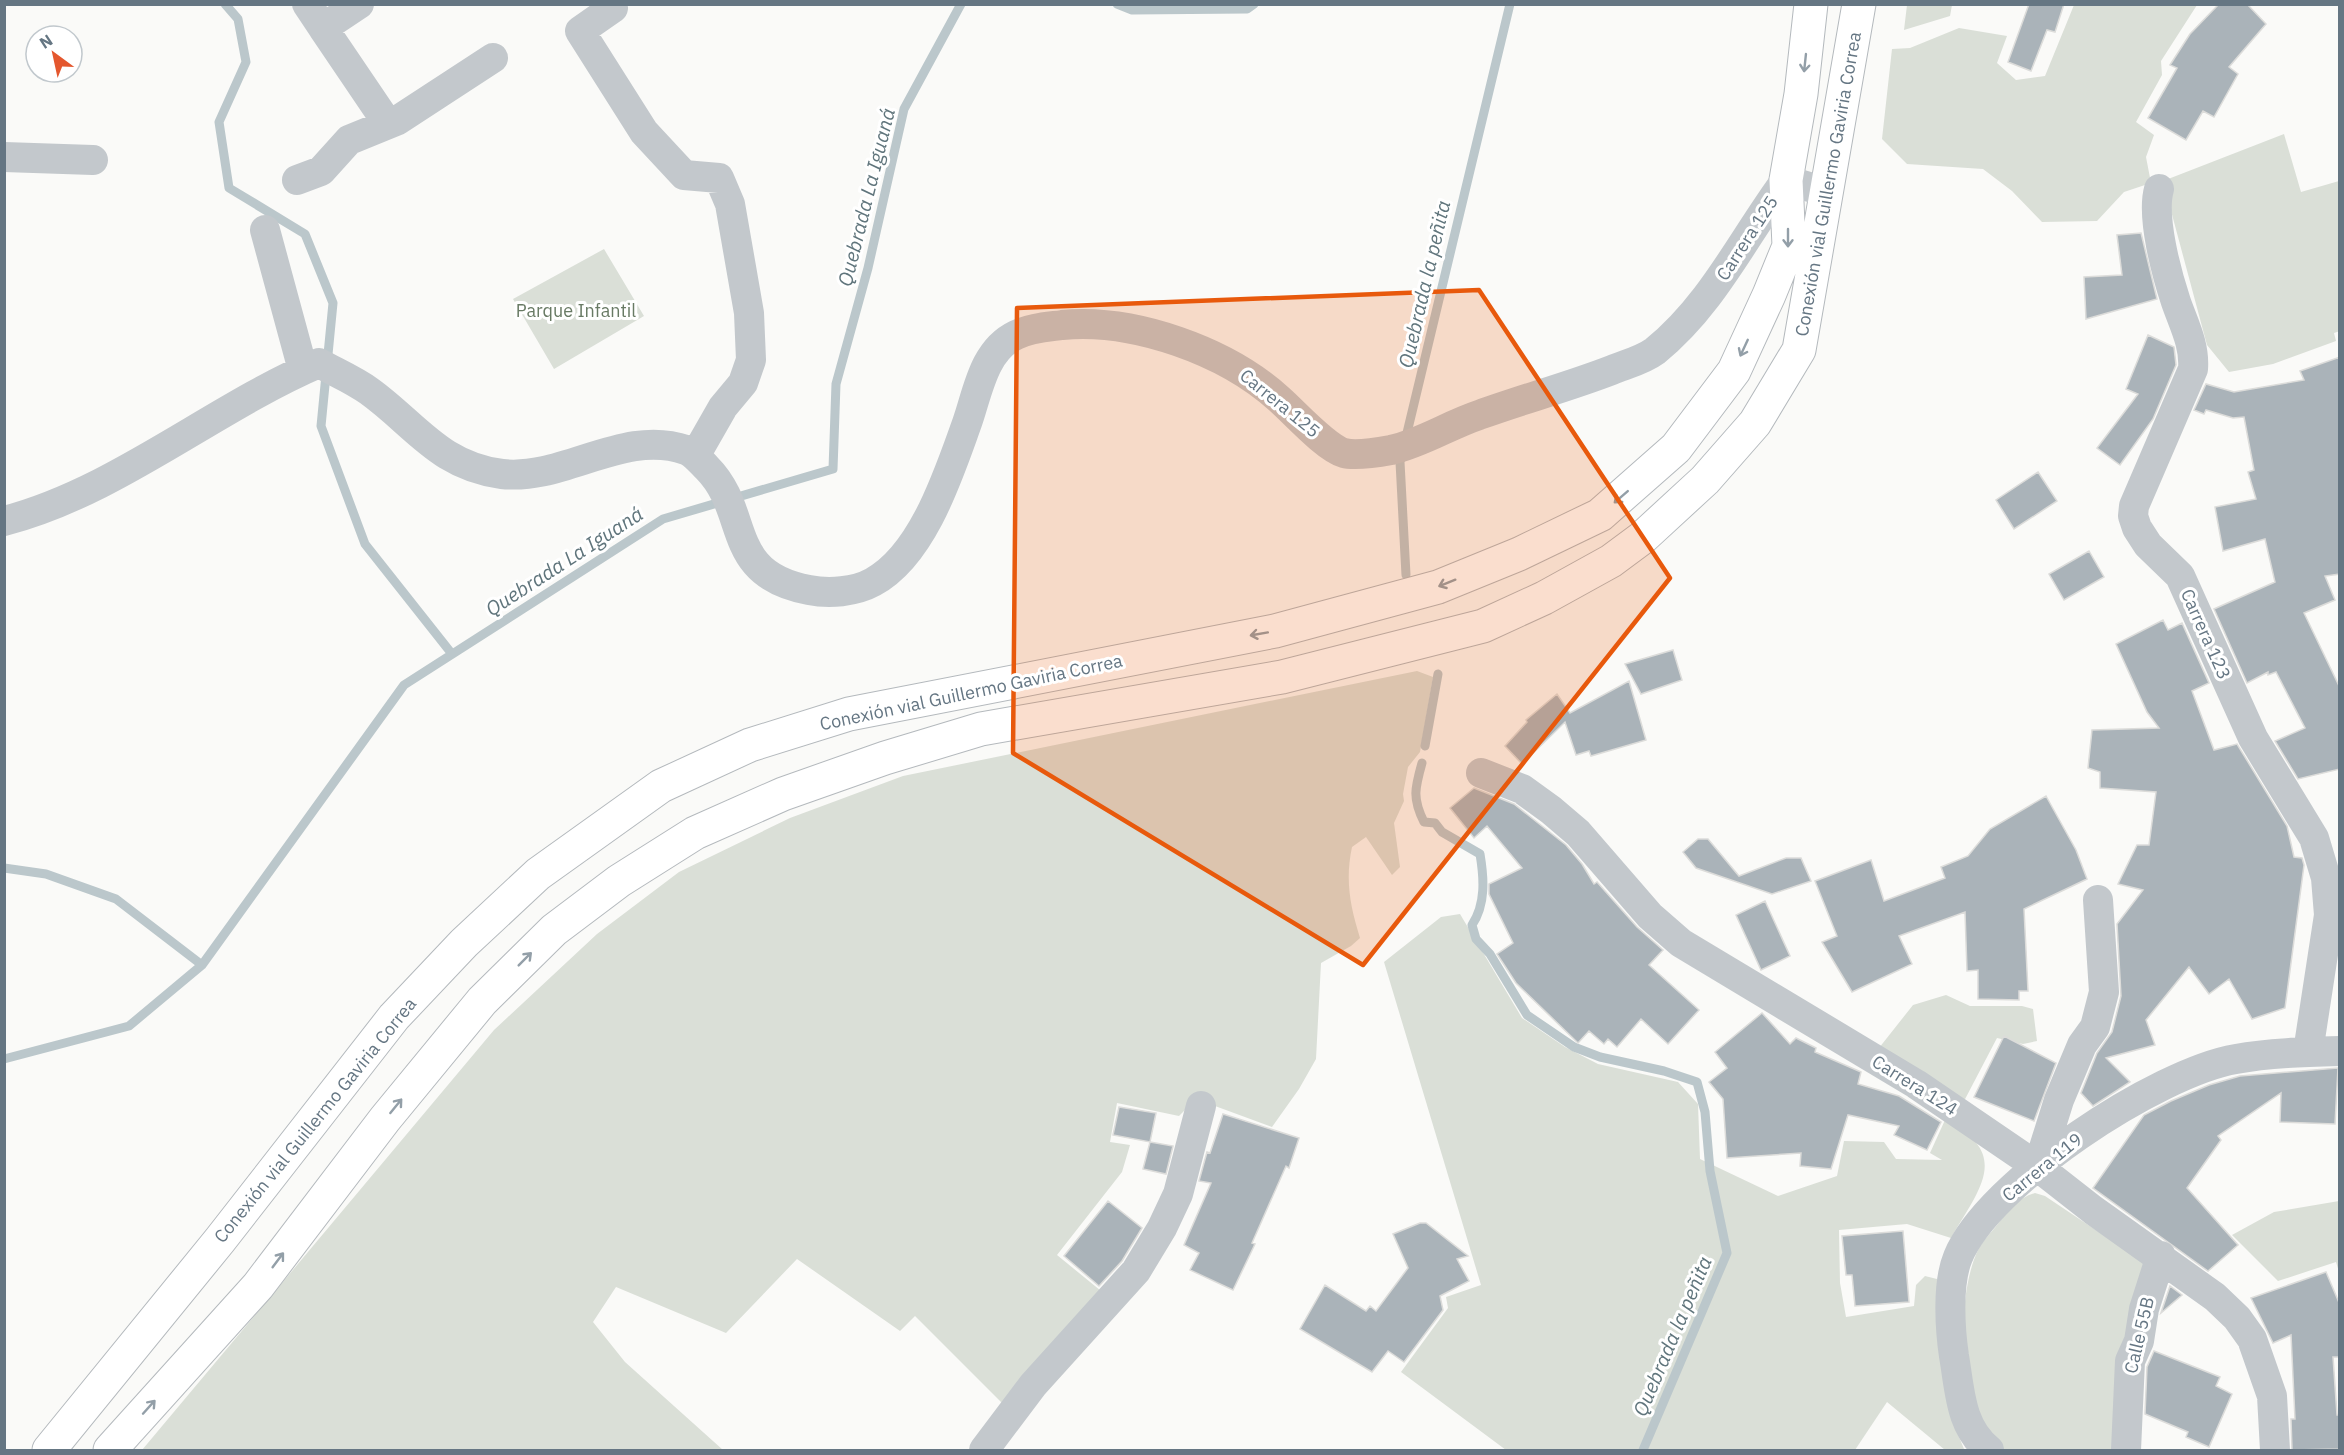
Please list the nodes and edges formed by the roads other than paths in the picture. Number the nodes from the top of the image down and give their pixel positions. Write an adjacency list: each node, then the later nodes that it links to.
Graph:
1 (359, 4): 5 (street)
2 (610, 4): 16 (street)
3 (1811, 4): 11 (highway, Conexión vial Guillermo Gaviria Correa, one-way to 11)
4 (1859, 4): 13 (highway, Conexión vial Guillermo Gaviria Correa)
5 (315, 16): 7 (street)
6 (493, 58): 7 (street)
7 (388, 124): 10 (street)
8 (4, 157): 9 (street)
9 (93, 160)
10 (297, 180)
11 (1786, 180): 13 (street); 16 (street, Carrera 125); 25 (highway, Conexión vial Guillermo Gaviria Correa, one-way to 25)
12 (2158, 189): 21 (street, Carrera 123)
13 (1826, 192): 26 (highway, Conexión vial Guillermo Gaviria Correa, one-way to 13)
14 (265, 230): 15 (street)
15 (303, 370): 16 (street); 17 (street)
16 (695, 456)
17 (4, 521)
18 (1482, 773): 23 (street, Carrera 124)
19 (2098, 900): 23 (street)
20 (2340, 1051): 21 (street, Carrera 119)
21 (2308, 1052): 23 (street, Carrera 119)
22 (1201, 1106): 27 (street)
23 (2038, 1167): 24 (street, Carrera 124); 28 (street, Carrera 119)
24 (2161, 1256): 29 (street, Calle 55B); 30 (street, Carrera 124)
25 (49, 1450)
26 (110, 1450)
27 (984, 1450)
28 (1989, 1450)
29 (2126, 1450)
30 (2275, 1450)

